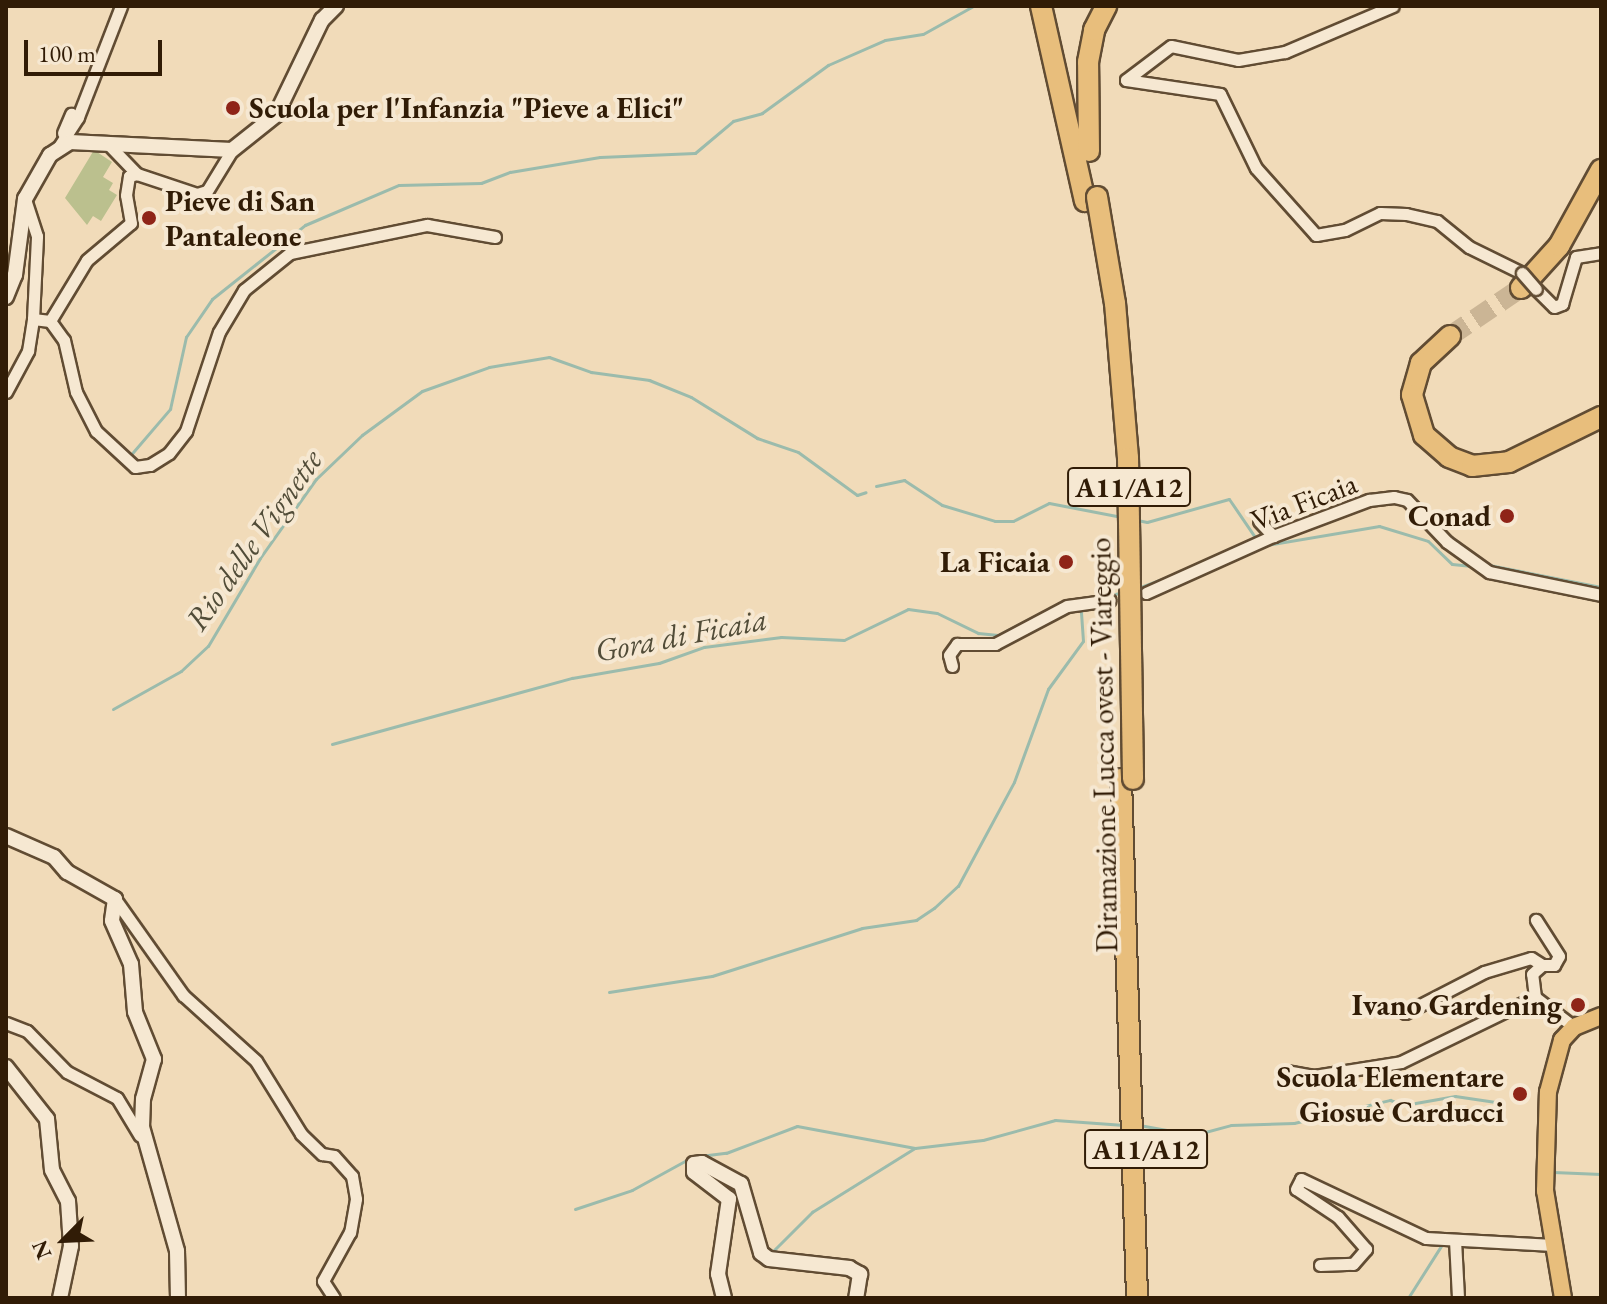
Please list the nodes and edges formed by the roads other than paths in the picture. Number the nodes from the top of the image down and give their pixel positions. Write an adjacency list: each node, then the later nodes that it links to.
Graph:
1 (121, 6): 10 (street)
2 (336, 6): 11 (street)
3 (1041, 6): 7 (highway, Diramazione Lucca ovest - Viareggio / A11/A12)
4 (1053, 6): 7 (highway, Diramazione Lucca ovest - Viareggio / A11/A12)
5 (1106, 6): 12 (highway)
6 (1393, 6): 19 (street)
7 (1068, 90): 12 (highway, Diramazione Lucca ovest - Viareggio / A11/A12); 16 (highway, Diramazione Lucca ovest - Viareggio / A11/A12)
8 (71, 114): 10 (street)
9 (108, 144): 10 (street); 11 (street); 14 (street)
10 (58, 149): 15 (street)
11 (232, 150): 14 (street)
12 (1089, 151): 16 (highway, Diramazione Lucca ovest - Viareggio / A11/A12)
13 (1601, 170): 19 (highway)
14 (137, 174): 22 (street)
15 (25, 199): 20 (street); 21 (street)
16 (1091, 199): 37 (highway, Diramazione Lucca ovest - Viareggio / A11/A12, bridge)
17 (495, 237): 22 (street)
18 (1601, 253): 19 (street)
19 (1526, 283)
20 (6, 297)
21 (33, 319): 22 (street); 24 (street)
22 (50, 321)
23 (1450, 336): 25 (highway)
24 (6, 392)
25 (1595, 422)
26 (1259, 521): 27 (street)
27 (1263, 540): 28 (street, Via Ficaia); 29 (street, Via Ficaia)
28 (1146, 593)
29 (1601, 595)
30 (1110, 600): 31 (street)
31 (952, 666)
32 (6, 836): 33 (street)
33 (115, 899): 44 (street); 51 (street)
34 (1536, 920): 35 (street)
35 (1542, 965): 36 (street); 38 (street)
36 (1535, 997): 41 (street); 43 (street)
37 (1131, 1008): 48 (highway, Diramazione Lucca ovest - Viareggio / A11/A12); 48 (highway, Diramazione Lucca ovest - Viareggio / A11/A12)
38 (1405, 1013)
39 (1601, 1016): 41 (main road)
40 (6, 1023): 44 (street)
41 (1574, 1027): 46 (main road)
42 (6, 1067): 49 (street)
43 (1286, 1071)
44 (147, 1151): 50 (street)
45 (1455, 1240): 46 (street); 47 (street); 54 (street)
46 (1553, 1245): 55 (main road)
47 (1320, 1265)
48 (1145, 1295)
49 (60, 1298)
50 (178, 1298)
51 (334, 1298)
52 (724, 1298): 53 (street)
53 (856, 1298)
54 (1458, 1298)
55 (1563, 1298)

